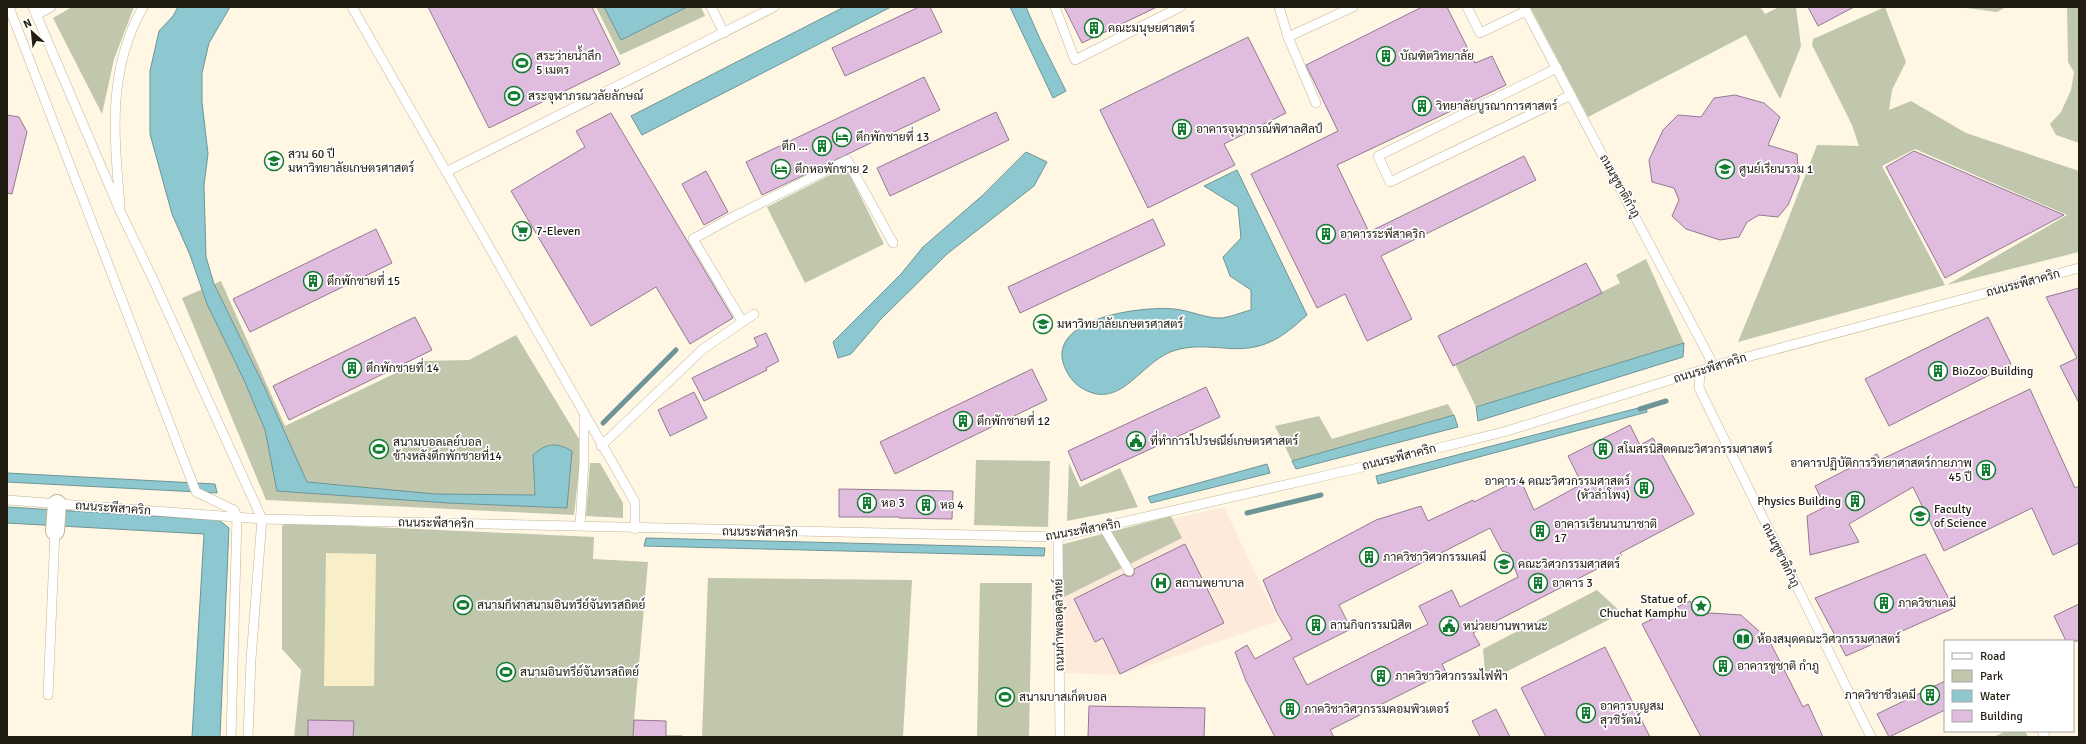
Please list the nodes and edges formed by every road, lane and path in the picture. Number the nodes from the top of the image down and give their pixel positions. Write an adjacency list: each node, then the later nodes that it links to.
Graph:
1 (8, 7): 31 (lane)
2 (52, 7): 13 (lane)
3 (143, 7): 20 (lane)
4 (352, 7): 19 (lane)
5 (711, 7): 14 (lane)
6 (774, 7): 14 (lane)
7 (1055, 7): 8 (lane)
8 (1180, 7)
9 (1279, 7): 15 (lane)
10 (1353, 7): 15 (lane)
11 (1467, 7): 12 (lane)
12 (1525, 9): 16 (lane, ถนนชูชาติกำภู)
13 (35, 11): 20 (lane)
14 (724, 33): 19 (lane)
15 (1288, 37): 18 (lane)
16 (1557, 68): 17 (lane, ถนนชูชาติกำภู); 17 (lane)
17 (1570, 95): 25 (lane, ถนนชูชาติกำภู)
18 (1316, 103)
19 (446, 172): 27 (lane)
20 (121, 214): 32 (lane)
21 (893, 244): 24 (lane)
22 (2079, 268): 25 (lane, ถนนระพีสาคริก)
23 (754, 314): 24 (lane)
24 (742, 321): 28 (lane)
25 (1714, 366): 26 (lane, ถนนระพีสาคริก)
26 (1700, 371): 34 (lane, ถนนระพีสาคริก); 43 (lane, ถนนชูชาติกำภู)
27 (584, 415): 28 (lane); 33 (lane)
28 (601, 446): 35 (lane)
29 (7, 500): 30 (lane, ถนนระพีสาคริก)
30 (57, 507): 31 (lane, ถนนระพีสาคริก); 36 (street)
31 (237, 516): 32 (lane, ถนนระพีสาคริก); 40 (lane)
32 (262, 519): 33 (lane, ถนนระพีสาคริก); 41 (lane)
33 (580, 526): 35 (lane, ถนนระพีสาคริก)
34 (1104, 528): 37 (lane, ถนนระพีสาคริก); 38 (lane)
35 (634, 529): 37 (lane, ถนนระพีสาคริก)
36 (55, 531): 39 (lane)
37 (1058, 537): 42 (lane, ถนนกำพลอดุลวิทย์)
38 (1129, 571)
39 (48, 695)
40 (231, 737)
41 (248, 737)
42 (1060, 737)
43 (1871, 737)

